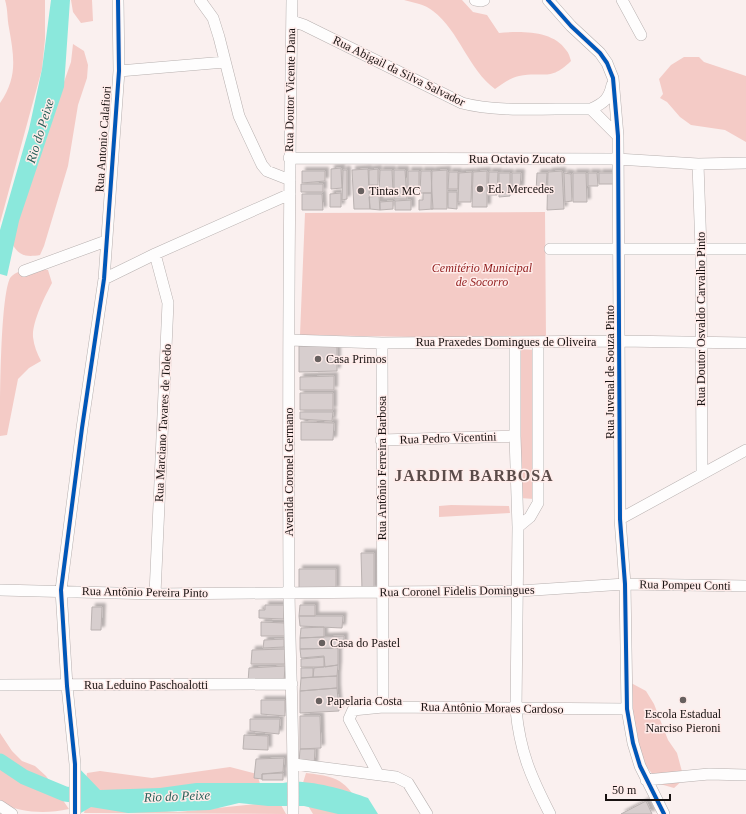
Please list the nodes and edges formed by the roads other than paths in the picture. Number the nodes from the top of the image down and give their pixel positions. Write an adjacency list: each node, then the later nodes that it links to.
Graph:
1 (118, 0): 11 (street, Rua Antonio Calafiori)
2 (200, 0): 10 (street)
3 (292, 0): 8 (street, Rua Doutor Vicente Dana)
4 (475, 0): 5 (street)
5 (484, 0)
6 (548, 0): 12 (street)
7 (625, 1): 9 (street)
8 (292, 21): 13 (street, Rua Abigail da Silva Salvador); 15 (street, Rua Doutor Vicente Dana)
9 (641, 35)
10 (225, 62): 11 (street); 19 (street)
11 (119, 71): 21 (street, Rua Antonio Calafiori)
12 (614, 78): 13 (street); 14 (street, Rua Juvenal de Souza Pinto)
13 (591, 109): 14 (street)
14 (618, 136): 16 (street, Rua Juvenal de Souza Pinto)
15 (289, 158): 16 (street, Rua Octavio Zucato); 19 (street, Rua Doutor Vicente Dana)
16 (618, 160): 18 (street, Rua Octavio Zucato); 22 (street, Rua Juvenal de Souza Pinto)
17 (746, 163): 18 (street, Rua Octavio Zucato)
18 (698, 164): 25 (street, Rua Doutor Osvaldo Carvalho Pinto)
19 (290, 180): 20 (street, Avenida Coronel Germano)
20 (290, 194): 26 (street); 29 (street, Avenida Coronel Germano)
21 (106, 241): 27 (street); 28 (street, Rua Antonio Calafiori)
22 (620, 248): 23 (street); 25 (street); 30 (street, Rua Juvenal de Souza Pinto)
23 (550, 249)
24 (746, 249): 25 (street)
25 (701, 250): 34 (street, Rua Doutor Osvaldo Carvalho Pinto)
26 (155, 254): 28 (street); 49 (street, Rua Marciano Tavares de Toledo)
27 (24, 271)
28 (104, 279): 45 (street, Rua Antonio Calafiori)
29 (289, 340): 31 (street, Rua Praxedes Domingues de Oliveira); 47 (street, Avenida Coronel Germano)
30 (620, 341): 33 (street, Rua Praxedes Domingues de Oliveira); 34 (street, Rua Praxedes Domingues de Oliveira); 40 (street, Rua Juvenal de Souza Pinto)
31 (382, 343): 32 (street, Rua Praxedes Domingues de Oliveira); 37 (street, Rua Antônio Ferreira Barbosa)
32 (515, 343): 33 (street, Rua Praxedes Domingues de Oliveira); 36 (street)
33 (538, 343): 41 (street)
34 (701, 343): 35 (street, Rua Praxedes Domingues de Oliveira); 39 (street, Rua Doutor Osvaldo Carvalho Pinto)
35 (746, 343)
36 (515, 436): 37 (street, Rua Pedro Vicentini); 41 (street)
37 (381, 440): 48 (street, Rua Antônio Ferreira Barbosa)
38 (746, 450): 39 (street)
39 (702, 474): 40 (street)
40 (620, 519): 42 (street, Rua Juvenal de Souza Pinto)
41 (518, 522): 46 (street)
42 (625, 584): 43 (street, Rua Pompeu Conti); 46 (street, Rua Coronel Fidelis Domingues); 54 (street, Rua Juvenal de Souza Pinto)
43 (746, 586)
44 (0, 590): 45 (street, Rua Antônio Pereira Pinto)
45 (61, 590): 49 (street, Rua Antônio Pereira Pinto); 52 (street, Rua Antonio Calafiori)
46 (519, 591): 48 (street, Rua Coronel Fidelis Domingues); 55 (street)
47 (289, 592): 48 (street, Rua Coronel Fidelis Domingues); 49 (street, Rua Antônio Pereira Pinto); 50 (street, Avenida Coronel Germano)
48 (383, 592): 53 (street, Rua Antônio Ferreira Barbosa)
49 (155, 594)
50 (292, 684): 52 (street, Rua Leduino Paschoalotti); 56 (street, Avenida Coronel Germano)
51 (0, 685): 52 (street, Rua Leduino Paschoalotti)
52 (67, 686): 62 (street, Rua Antonio Calafiori)
53 (382, 707): 55 (street, Rua Antônio Moraes Cardoso); 57 (street, Rua Antônio Moraes Cardoso)
54 (627, 709): 55 (street, Rua Antônio Moraes Cardoso); 59 (street, Rua Juvenal de Souza Pinto)
55 (516, 710): 65 (street)
56 (293, 767): 57 (street); 63 (street, Avenida Coronel Germano)
57 (378, 774): 64 (street)
58 (746, 775): 59 (street)
59 (646, 780): 66 (street, Rua Juvenal de Souza Pinto)
60 (0, 806): 61 (street)
61 (12, 814)
62 (75, 814)
63 (293, 814)
64 (427, 814)
65 (550, 814)
66 (664, 814)

